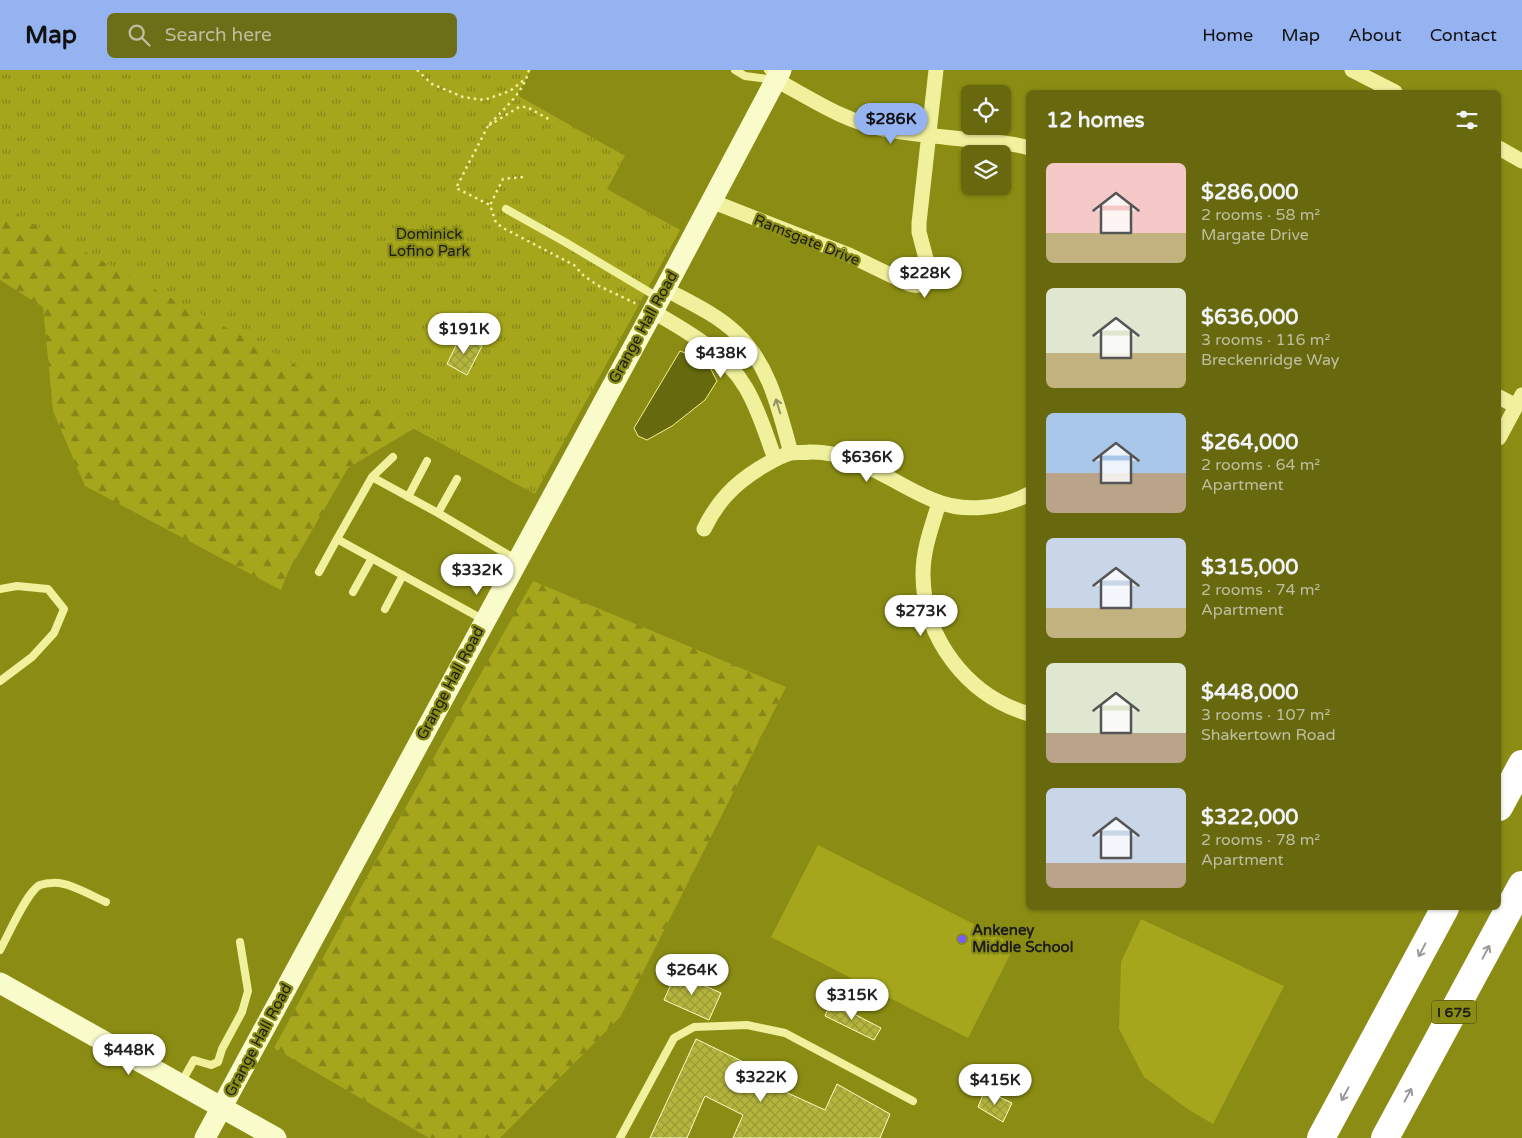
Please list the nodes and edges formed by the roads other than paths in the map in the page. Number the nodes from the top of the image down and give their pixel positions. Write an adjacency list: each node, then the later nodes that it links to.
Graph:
1 (735, 70): 4 (lane)
2 (936, 70): 6 (street, Ramsgate Drive)
3 (1352, 70): 5 (street)
4 (775, 73): 6 (street); 10 (street, Grange Hall Road)
5 (1391, 90)
6 (928, 134): 7 (street); 10 (street, Ramsgate Drive)
7 (1026, 147)
8 (1501, 149): 9 (street)
9 (1522, 161)
10 (711, 201): 12 (street, Grange Hall Road)
11 (506, 209): 12 (lane)
12 (659, 299): 16 (street, one-way to 12); 18 (street); 29 (street, Grange Hall Road)
13 (1501, 397): 14 (street)
14 (1519, 401): 15 (street)
15 (1501, 434)
16 (791, 453): 18 (street); 24 (street)
17 (393, 457): 20 (lane)
18 (775, 459): 26 (street)
19 (427, 461): 23 (lane)
20 (372, 477): 23 (lane); 27 (lane)
21 (457, 479): 25 (lane)
22 (1026, 495): 24 (street)
23 (408, 497): 25 (lane)
24 (940, 502): 37 (street)
25 (438, 513): 29 (lane)
26 (704, 529)
27 (338, 539): 28 (lane); 30 (lane)
28 (372, 558): 31 (lane); 33 (lane)
29 (517, 560): 35 (street, Grange Hall Road)
30 (319, 572)
31 (403, 575): 34 (lane); 35 (lane)
32 (0, 589): 36 (lane)
33 (353, 592)
34 (386, 609)
35 (484, 620): 48 (street, Grange Hall Road)
36 (0, 681)
37 (1026, 713)
38 (1522, 764): 39 (highway)
39 (1501, 803)
40 (1522, 885): 53 (highway, I 675, one-way to 40)
41 (106, 902): 44 (lane)
42 (1444, 910): 52 (highway, one-way to 52)
43 (240, 942): 46 (lane)
44 (0, 950)
45 (0, 983): 46 (street)
46 (180, 1084): 48 (street)
47 (913, 1101): 51 (lane)
48 (221, 1108): 49 (street, Grange Hall Road); 50 (street)
49 (205, 1138)
50 (276, 1138)
51 (620, 1138)
52 (1321, 1138)
53 (1385, 1138)

